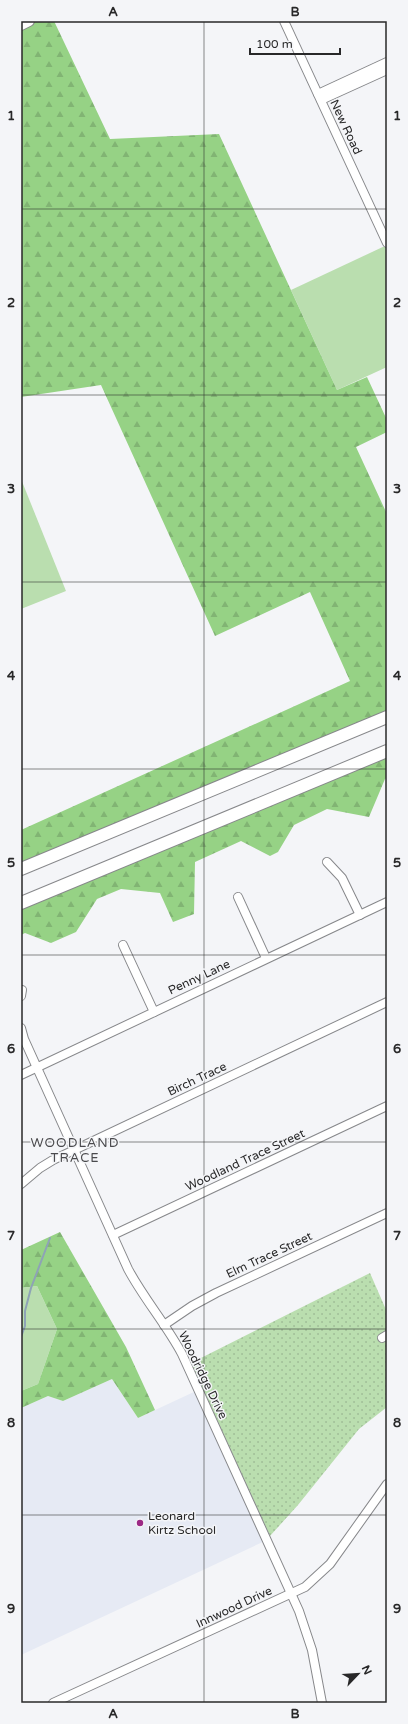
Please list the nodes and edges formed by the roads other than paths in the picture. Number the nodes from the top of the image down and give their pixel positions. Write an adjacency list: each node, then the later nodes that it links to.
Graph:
1 (29, 21): 3 (main road)
2 (284, 21): 6 (street, New Road)
3 (21, 25)
4 (387, 62): 6 (street)
5 (387, 70): 6 (street)
6 (319, 97): 7 (street, New Road)
7 (387, 243)
8 (387, 717): 11 (highway)
9 (387, 751): 14 (highway)
10 (327, 862): 15 (street)
11 (21, 869)
12 (238, 897): 17 (street)
13 (387, 902): 15 (street, Penny Lane)
14 (21, 903)
15 (360, 915): 17 (street, Penny Lane)
16 (123, 945): 19 (street)
17 (266, 958): 19 (street, Penny Lane)
18 (387, 1002): 24 (street, Birch Trace)
19 (154, 1012): 21 (street, Penny Lane)
20 (21, 1028): 21 (street, Woodridge Drive)
21 (37, 1067): 22 (street, Penny Lane); 24 (street, Woodridge Drive)
22 (21, 1075)
23 (387, 1106): 27 (street, Woodland Trace Street)
24 (74, 1150): 25 (street, Birch Trace); 27 (street, Woodridge Drive)
25 (21, 1184)
26 (387, 1213): 28 (street, Elm Trace Street)
27 (113, 1235): 28 (street, Woodridge Drive)
28 (164, 1325): 30 (street, Woodridge Drive)
29 (387, 1484): 30 (street, Innwood Drive)
30 (291, 1594): 31 (street, Innwood Drive); 32 (street, Woodridge Drive)
31 (53, 1703)
32 (322, 1703)

